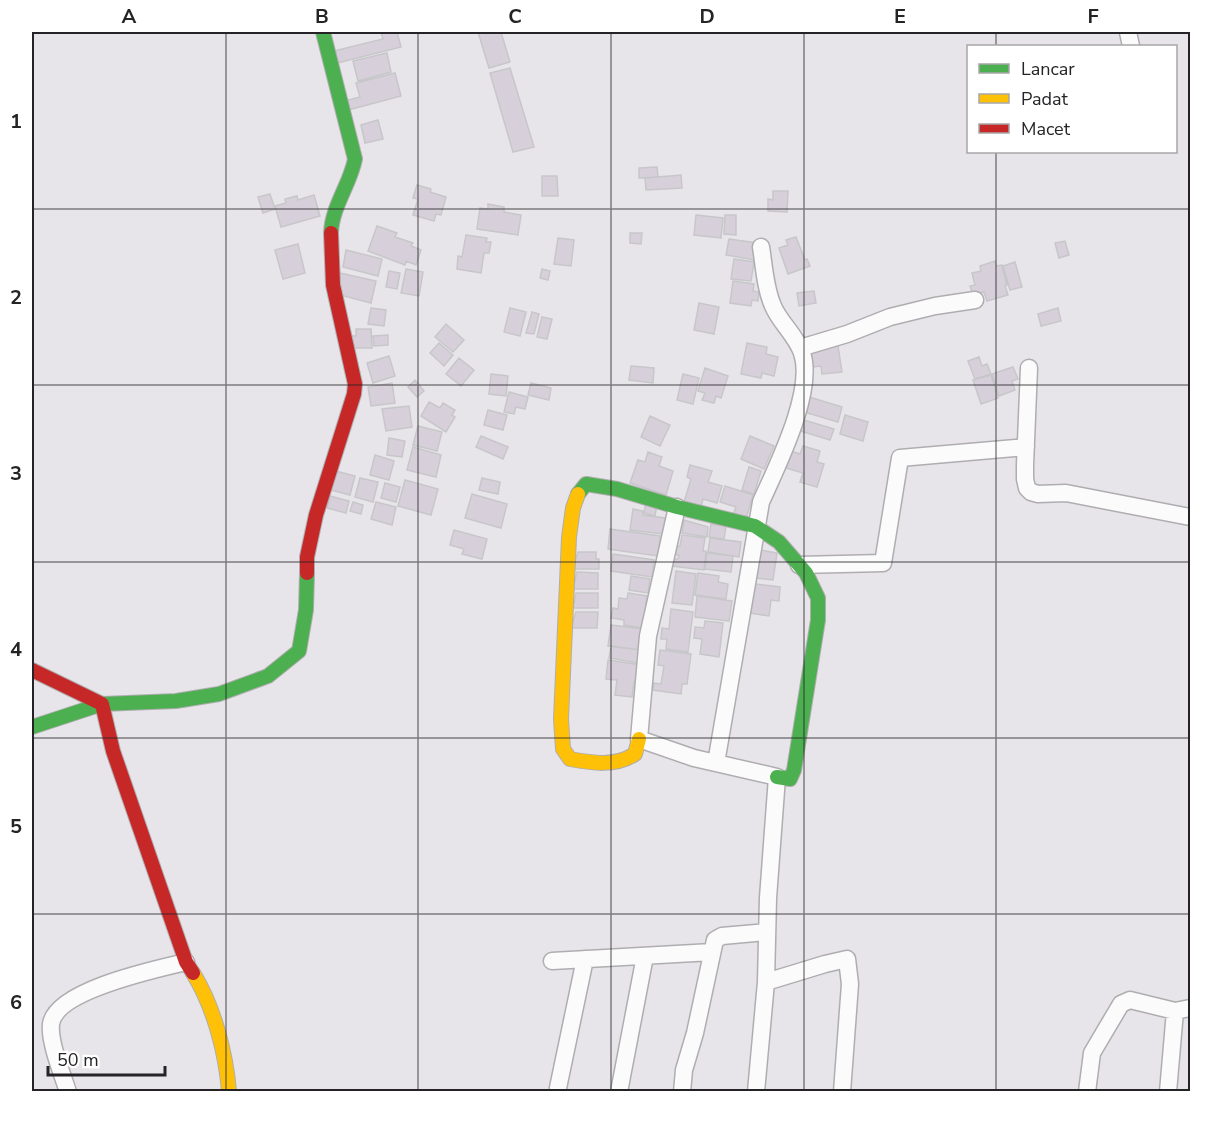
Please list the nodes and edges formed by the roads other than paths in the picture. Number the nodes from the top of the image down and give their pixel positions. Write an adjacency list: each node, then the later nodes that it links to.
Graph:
1 (323, 32): 12 (street)
2 (761, 247): 4 (street)
3 (975, 300): 4 (street)
4 (801, 348): 9 (street)
5 (1029, 368): 6 (street)
6 (1026, 447): 8 (street); 10 (street)
7 (677, 507): 9 (street); 14 (street); 14 (street)
8 (1191, 517)
9 (755, 526): 10 (street); 15 (street)
10 (799, 565): 16 (street)
11 (32, 670): 12 (street)
12 (102, 704): 13 (street); 22 (street)
13 (32, 727)
14 (639, 739): 15 (street)
15 (716, 763): 16 (street)
16 (777, 777): 17 (street)
17 (767, 932): 18 (street); 23 (street)
18 (712, 952): 19 (street); 29 (street)
19 (645, 956): 20 (street); 28 (street)
20 (585, 959): 21 (street); 25 (street)
21 (552, 961)
22 (186, 962): 26 (street); 27 (street)
23 (766, 982): 30 (street); 31 (street)
24 (1183, 1010): 32 (street); 33 (street)
25 (558, 1088)
26 (68, 1092)
27 (229, 1092)
28 (619, 1092)
29 (682, 1092)
30 (756, 1092)
31 (842, 1092)
32 (1087, 1092)
33 (1168, 1092)

